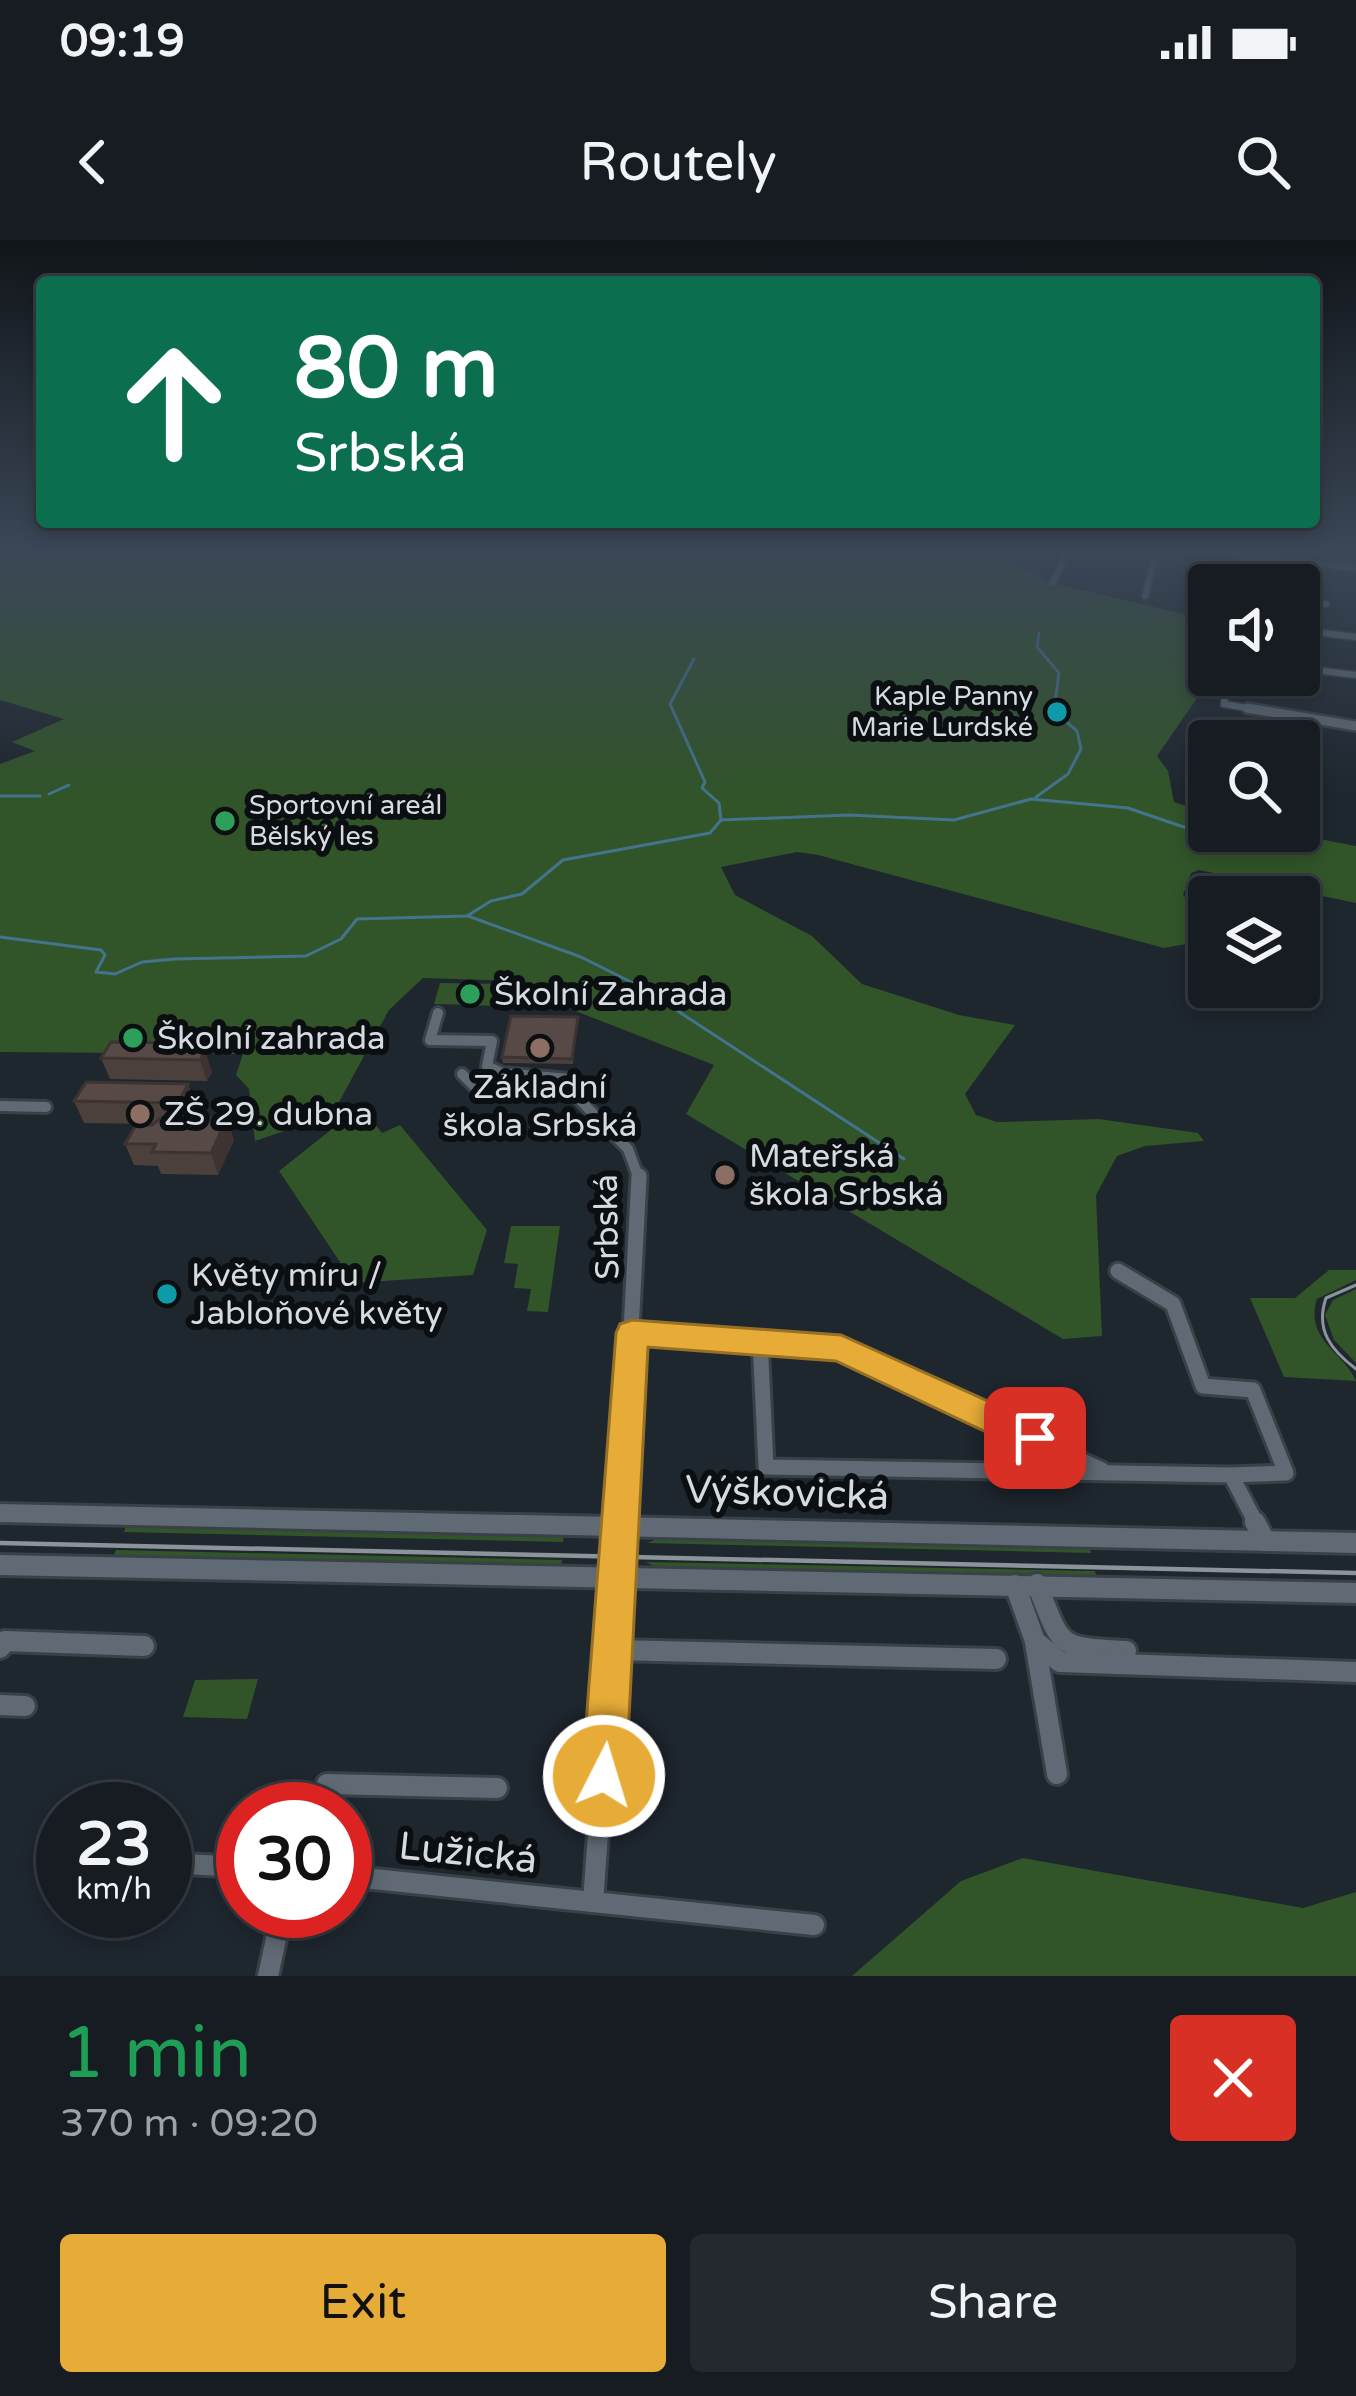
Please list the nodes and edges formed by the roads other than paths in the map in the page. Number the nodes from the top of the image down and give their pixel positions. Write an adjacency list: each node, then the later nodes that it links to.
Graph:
1 (1320, 671): 2 (street)
2 (1356, 675)
3 (1225, 696): 4 (street)
4 (1356, 726)
5 (438, 1013): 7 (street)
6 (463, 1074): 7 (street)
7 (575, 1094): 11 (street, Srbská)
8 (0, 1106): 9 (street)
9 (46, 1107)
10 (1118, 1271): 14 (street)
11 (632, 1333): 12 (street); 16 (street, Srbská)
12 (760, 1338): 13 (street); 13 (street)
13 (1108, 1472): 14 (street)
14 (1232, 1475): 17 (street)
15 (0, 1513): 16 (street, Výškovická)
16 (622, 1524): 17 (street, Výškovická); 20 (street, Srbská)
17 (1265, 1542): 18 (street, Výškovická)
18 (1356, 1544)
19 (0, 1565): 20 (street)
20 (619, 1579): 21 (street); 26 (street)
21 (1026, 1584): 22 (street); 23 (street); 27 (street)
22 (1356, 1593)
23 (1035, 1641): 29 (street); 32 (street)
24 (144, 1646): 25 (street)
25 (0, 1648)
26 (614, 1651): 28 (street); 36 (street)
27 (1126, 1651)
28 (996, 1659)
29 (1356, 1672)
30 (0, 1705): 31 (street)
31 (25, 1706)
32 (1057, 1774)
33 (372, 1785): 34 (street, Lužická)
34 (497, 1788)
35 (372, 1879): 36 (street, Lužická)
36 (593, 1902): 37 (street, Lužická)
37 (814, 1925)
38 (276, 1938): 39 (street)
39 (268, 1976)

